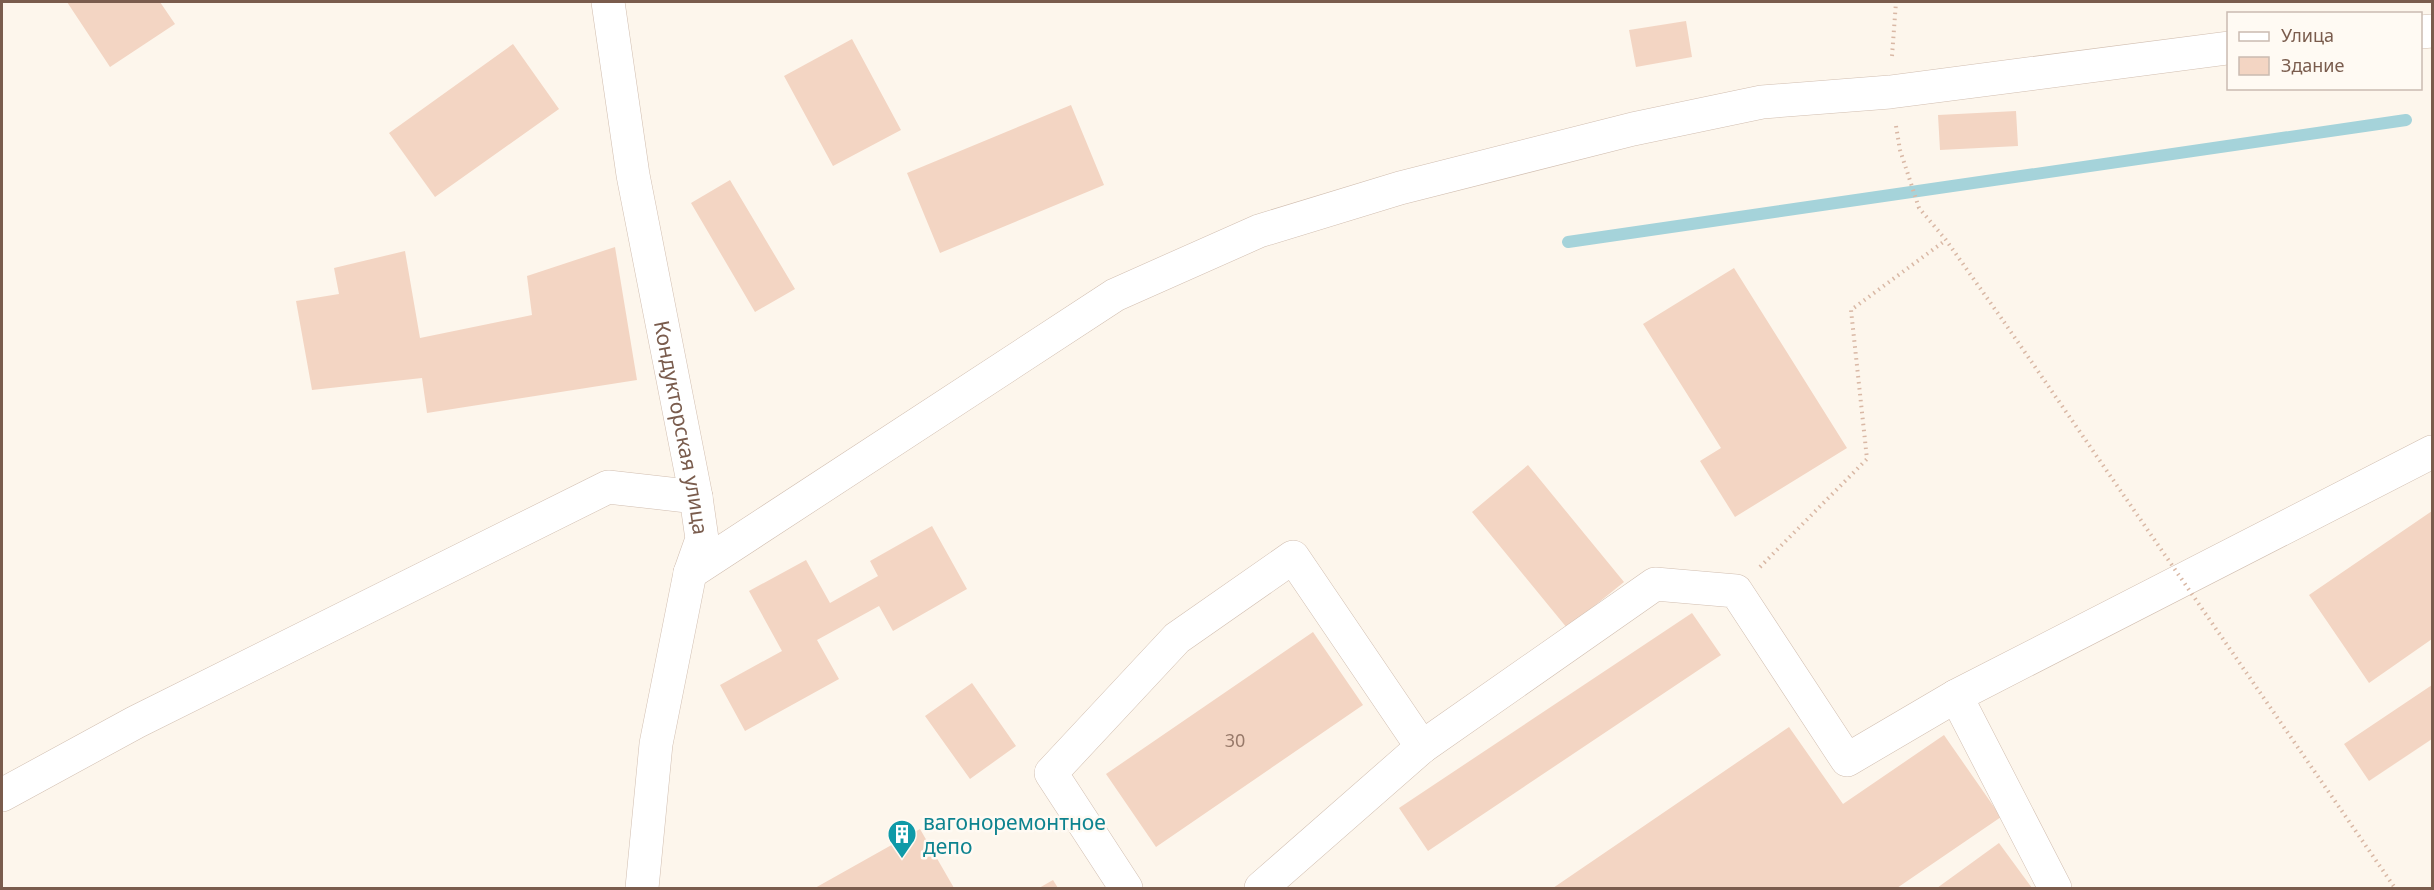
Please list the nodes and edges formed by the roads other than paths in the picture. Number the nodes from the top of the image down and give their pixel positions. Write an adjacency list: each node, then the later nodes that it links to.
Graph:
1 (608, 2): 4 (lane, Кондукторская улица)
2 (2227, 48): 5 (lane)
3 (2433, 452): 6 (lane)
4 (696, 497): 5 (lane, Кондукторская улица); 8 (lane)
5 (690, 573): 9 (lane, Кондукторская улица)
6 (1956, 696): 7 (lane); 12 (lane)
7 (1422, 747): 10 (lane); 11 (lane)
8 (2, 795)
9 (642, 888)
10 (1126, 888)
11 (1261, 888)
12 (2055, 888)

